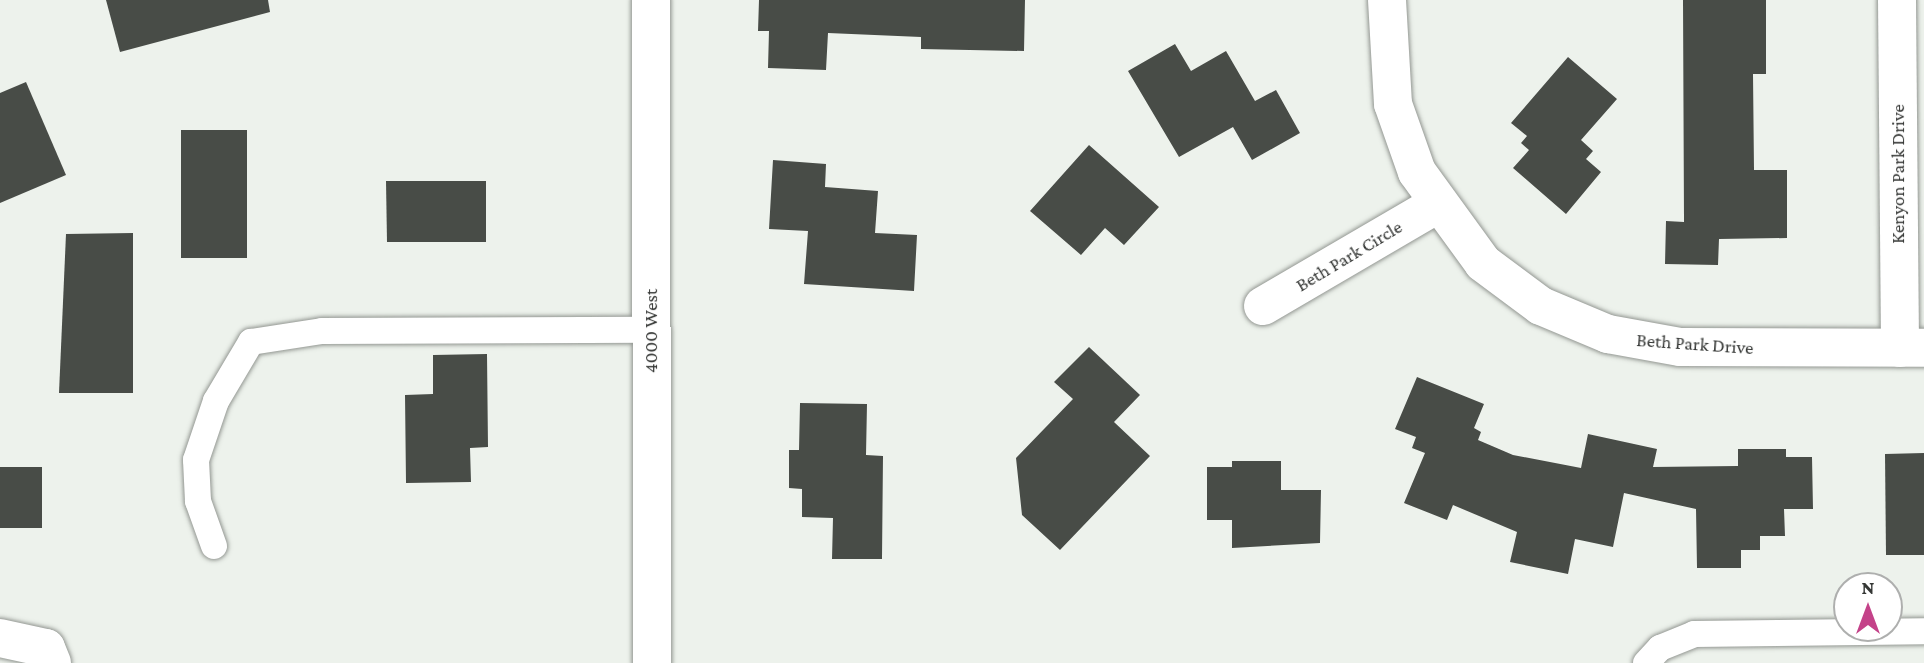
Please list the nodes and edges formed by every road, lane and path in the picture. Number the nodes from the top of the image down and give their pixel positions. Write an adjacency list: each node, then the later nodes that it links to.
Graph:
1 (651, 0): 6 (street, 4000 West)
2 (1387, 0): 4 (street, Beth Park Drive)
3 (1897, 0): 7 (street, Kenyon Park Drive)
4 (1436, 205): 5 (street, Beth Park Circle); 7 (street, Beth Park Drive)
5 (1263, 306)
6 (652, 330): 8 (lane); 12 (street, 4000 West)
7 (1912, 348)
8 (214, 546)
9 (1924, 632): 13 (lane)
10 (0, 638): 11 (street)
11 (49, 655)
12 (652, 663)
13 (1646, 663)

